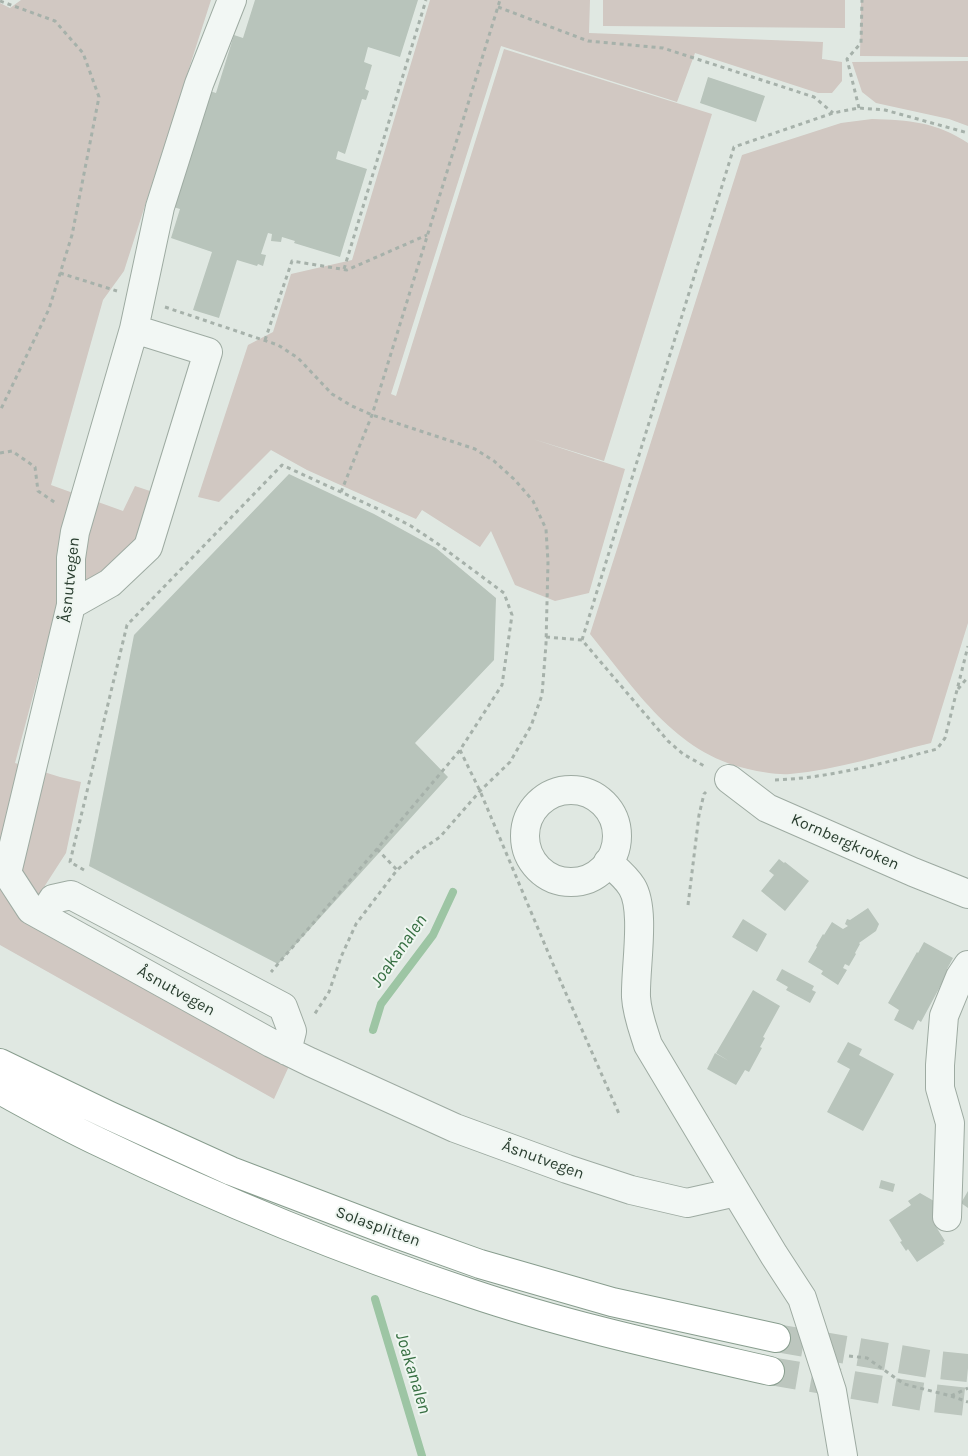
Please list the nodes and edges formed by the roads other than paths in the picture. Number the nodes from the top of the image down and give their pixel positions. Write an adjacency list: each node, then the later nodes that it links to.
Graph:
1 (232, 0): 2 (street, Åsnutvegen)
2 (134, 329): 3 (street, Åsnutvegen); 3 (street)
3 (71, 606): 7 (street, Åsnutvegen)
4 (729, 778): 6 (street, Kornbergkroken)
5 (608, 862): 12 (street)
6 (968, 894)
7 (42, 916): 9 (street, Åsnutvegen); 9 (street)
8 (968, 965): 13 (street)
9 (290, 1041): 12 (street, Åsnutvegen)
10 (0, 1063): 14 (highway, Solasplitten)
11 (0, 1090): 15 (highway, Solasplitten)
12 (736, 1192): 16 (street)
13 (947, 1217)
14 (776, 1338)
15 (770, 1372)
16 (843, 1456)

